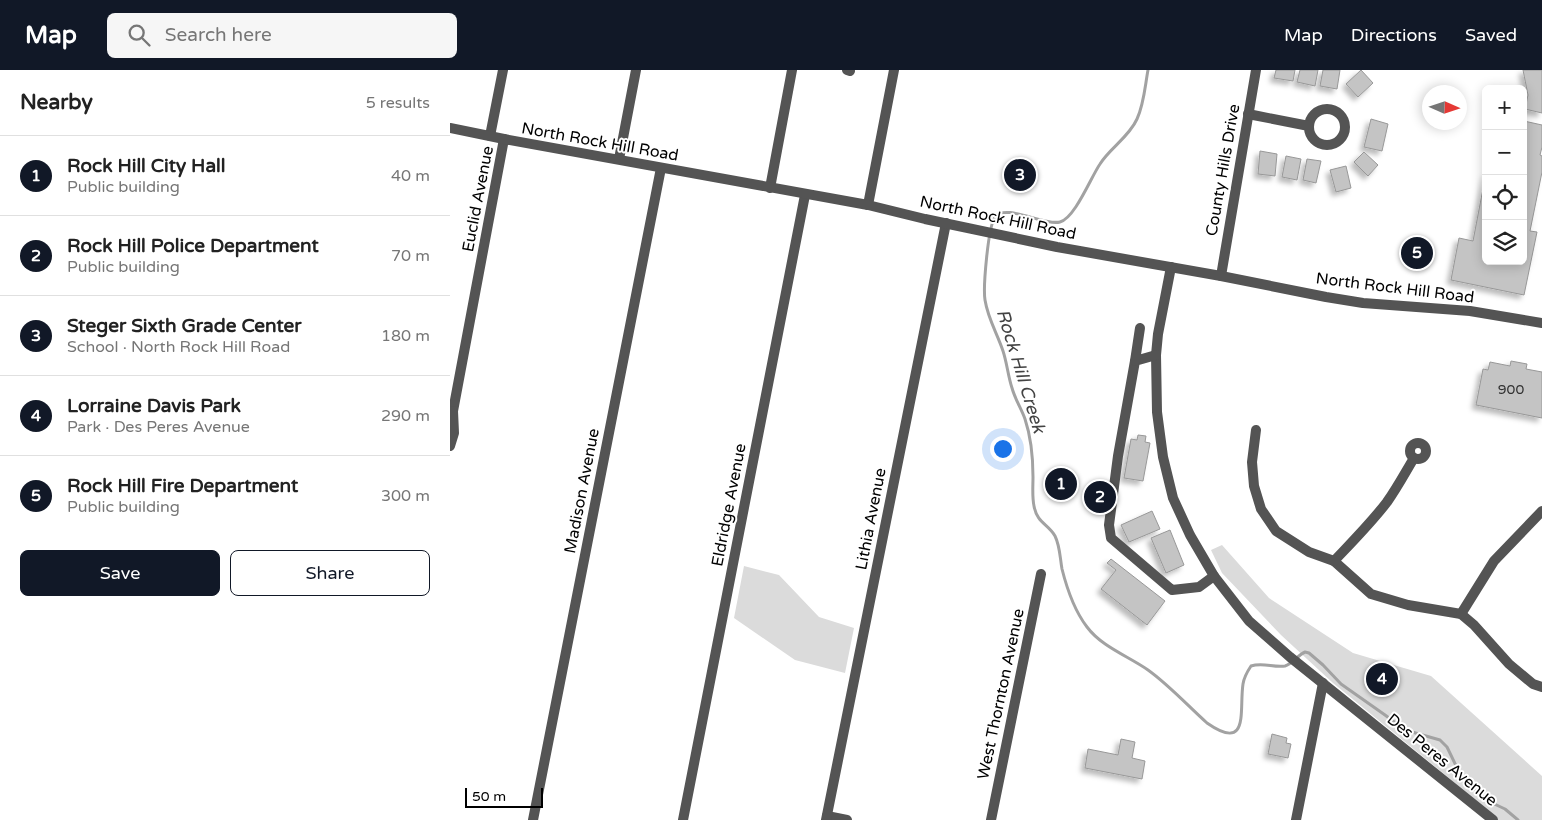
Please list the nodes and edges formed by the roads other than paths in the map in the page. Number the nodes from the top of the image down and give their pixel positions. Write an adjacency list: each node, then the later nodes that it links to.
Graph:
1 (503, 70): 9 (street)
2 (636, 70): 11 (street)
3 (792, 70): 13 (street)
4 (894, 70): 15 (street)
5 (1256, 70): 6 (street, County Hills Drive)
6 (1248, 114): 7 (street); 18 (street, County Hills Drive)
7 (1309, 126)
8 (450, 128): 9 (street, North Rock Hill Road)
9 (490, 136): 10 (street, North Rock Hill Road)
10 (504, 140): 11 (street, North Rock Hill Road); 23 (street, Euclid Avenue)
11 (619, 159): 12 (street, North Rock Hill Road)
12 (661, 168): 13 (street, North Rock Hill Road); 35 (street, Madison Avenue)
13 (770, 188): 14 (street, North Rock Hill Road)
14 (805, 195): 15 (street, North Rock Hill Road); 36 (street, Eldridge Avenue)
15 (868, 205): 16 (street, North Rock Hill Road)
16 (946, 223): 17 (street, North Rock Hill Road); 34 (street, Lithia Avenue)
17 (1170, 267): 18 (street, North Rock Hill Road); 21 (street, Des Peres Avenue)
18 (1220, 276): 19 (street, North Rock Hill Road)
19 (1542, 323)
20 (1140, 328): 22 (street)
21 (1156, 355): 22 (street); 30 (street, Des Peres Avenue)
22 (1135, 361): 30 (street)
23 (451, 413): 25 (street, Euclid Avenue)
24 (1256, 430): 28 (street)
25 (450, 446)
26 (1414, 458): 28 (street)
27 (1542, 511): 31 (street)
28 (1334, 561): 31 (street)
29 (1041, 574): 38 (street, West Thornton Avenue)
30 (1214, 576): 32 (street, Des Peres Avenue)
31 (1461, 614): 33 (street)
32 (1323, 683): 39 (street); 40 (street, Des Peres Avenue)
33 (1542, 687)
34 (826, 818): 37 (street)
35 (533, 820)
36 (683, 820)
37 (847, 820)
38 (991, 820)
39 (1296, 820)
40 (1493, 820)

